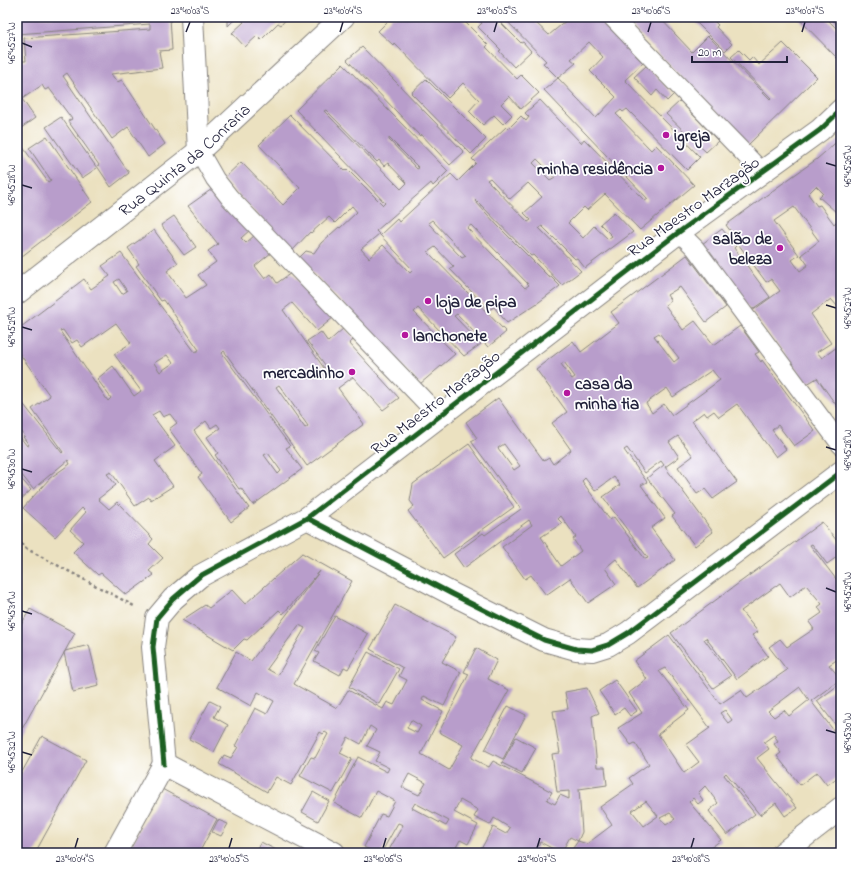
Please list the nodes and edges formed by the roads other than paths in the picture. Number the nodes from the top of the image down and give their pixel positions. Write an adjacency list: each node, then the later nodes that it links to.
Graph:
1 (192, 17): 5 (street)
2 (343, 17): 5 (street, Rua Quinta da Conraria)
3 (612, 17): 6 (lane)
4 (841, 110): 6 (street, Rua Maestro Marzagão)
5 (199, 151): 8 (street, Rua Quinta da Conraria); 9 (lane)
6 (762, 172): 7 (street, Rua Maestro Marzagão)
7 (679, 232): 9 (street, Rua Maestro Marzagão); 10 (lane)
8 (17, 293)
9 (439, 416): 12 (street, Rua Maestro Marzagão)
10 (841, 446)
11 (841, 472): 12 (street)
12 (307, 518): 13 (street, Rua Maestro Marzagão)
13 (164, 764): 15 (street); 16 (street)
14 (841, 808): 17 (street)
15 (115, 853)
16 (334, 853)
17 (783, 853)

